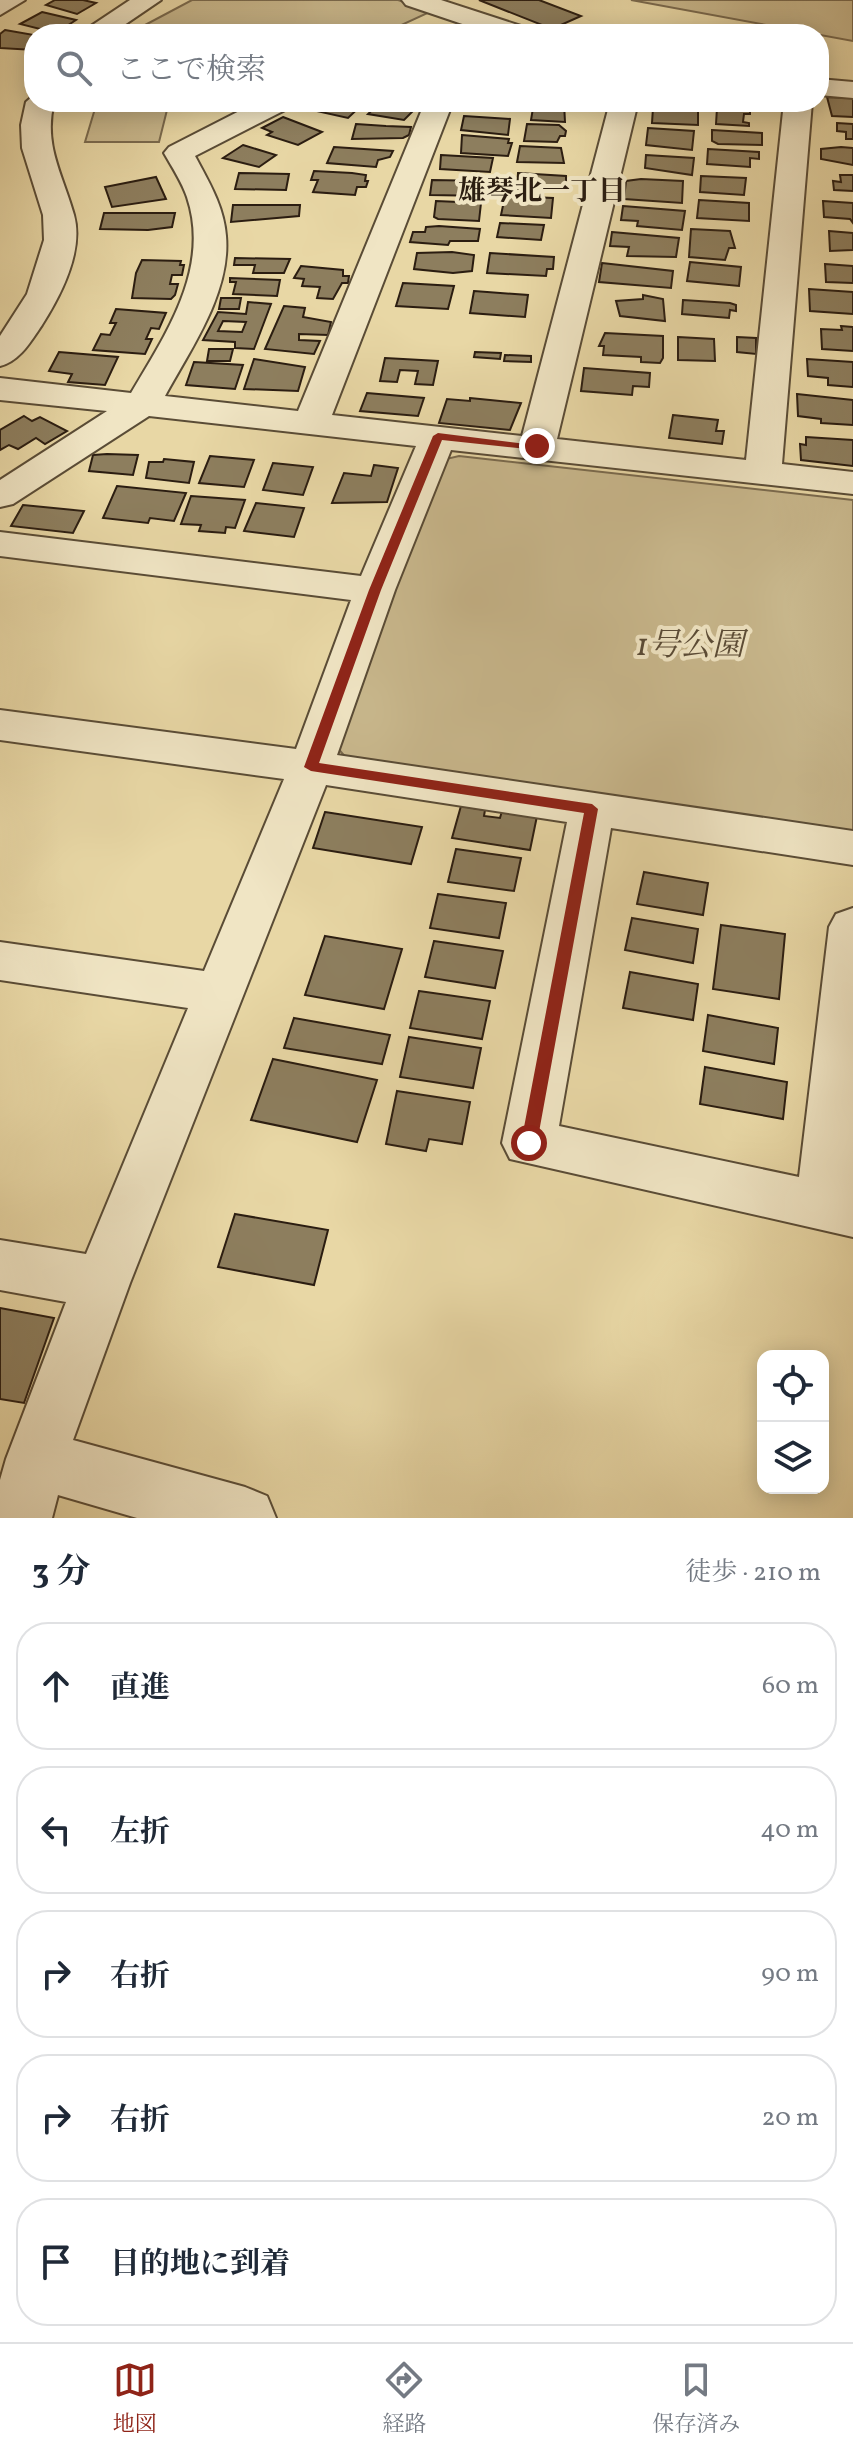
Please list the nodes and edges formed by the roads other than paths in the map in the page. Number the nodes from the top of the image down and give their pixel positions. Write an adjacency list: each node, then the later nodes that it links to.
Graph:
1 (12, 0): 4 (street)
2 (148, 0): 6 (street)
3 (415, 0): 5 (street)
4 (0, 7)
5 (449, 11): 7 (street); 8 (street)
6 (108, 24)
7 (425, 24)
8 (488, 24)
9 (829, 88): 10 (street)
10 (853, 90)
11 (38, 112): 16 (street)
12 (259, 112): 18 (street)
13 (435, 112): 19 (street)
14 (621, 112): 21 (street)
15 (797, 112): 22 (street)
16 (0, 356)
17 (0, 389): 18 (street)
18 (142, 405): 19 (street); 24 (street)
19 (311, 422): 20 (street)
20 (438, 436): 21 (street); 26 (street)
21 (537, 446): 22 (street)
22 (763, 473): 23 (street)
23 (853, 483)
24 (0, 496)
25 (0, 544): 26 (street)
26 (375, 590): 28 (street)
27 (0, 725): 28 (street)
28 (311, 767): 29 (street); 33 (street)
29 (592, 809): 30 (street); 34 (street)
30 (853, 848)
31 (851, 954): 34 (street)
32 (0, 961): 33 (street)
33 (217, 993): 36 (street)
34 (838, 1210)
35 (0, 1265): 36 (street)
36 (102, 1283): 37 (street)
37 (36, 1459): 38 (street); 39 (street)
38 (21, 1518)
39 (245, 1518)

